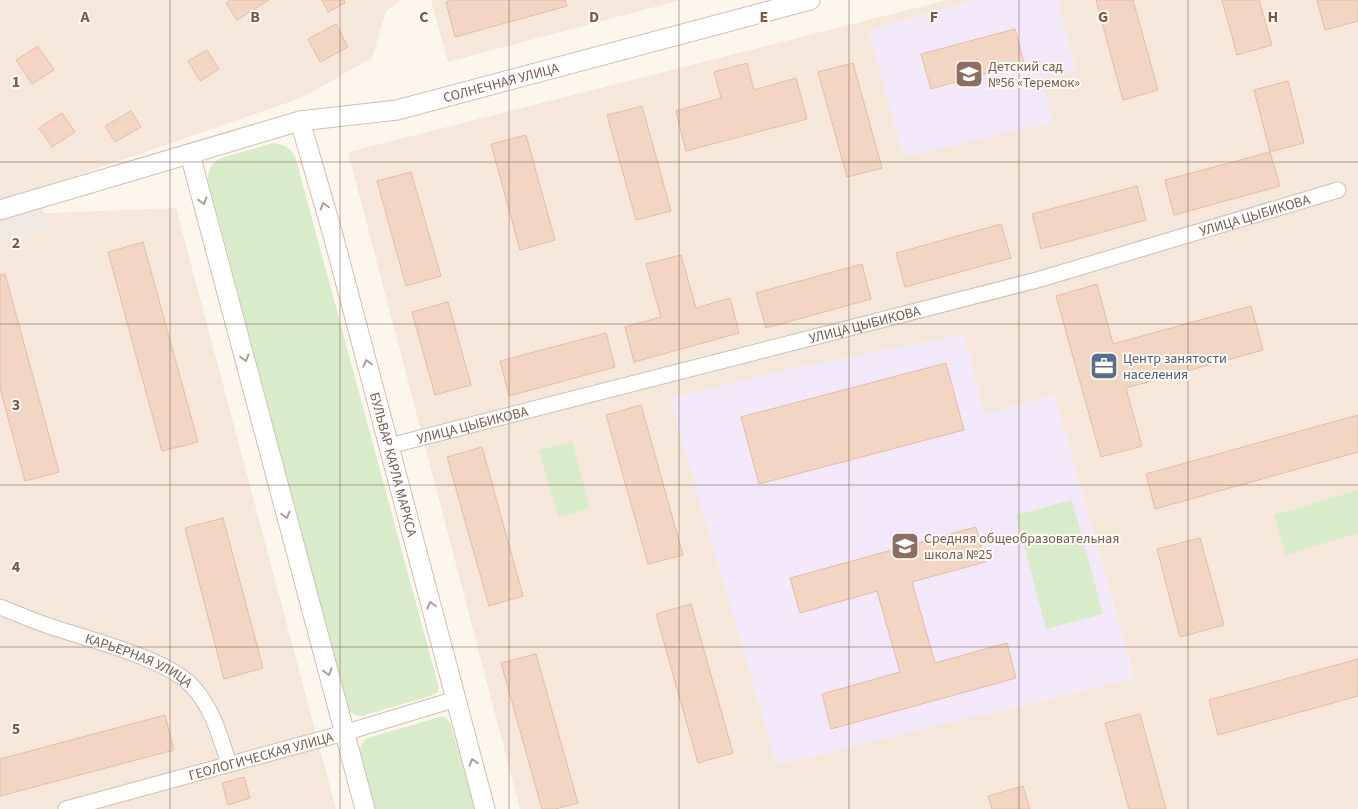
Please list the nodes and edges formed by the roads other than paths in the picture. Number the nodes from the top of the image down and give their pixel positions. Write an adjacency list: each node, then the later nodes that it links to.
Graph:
1 (810, 0): 2 (street, СОЛНЕЧНАЯ УЛИЦА)
2 (300, 121): 3 (street, СОЛНЕЧНАЯ УЛИЦА); 6 (street, БУЛЬВАР КАРЛА МАРКСА, one-way to 2)
3 (190, 154): 5 (street, СОЛНЕЧНАЯ УЛИЦА); 9 (street, one-way to 9)
4 (1338, 190): 6 (street, УЛИЦА ЦЫБИКОВА)
5 (0, 210)
6 (389, 446): 8 (street, БУЛЬВАР КАРЛА МАРКСА, one-way to 6)
7 (0, 607): 10 (street, КАРЬЕРНАЯ УЛИЦА)
8 (456, 698): 9 (street, ГЕОЛОГИЧЕСКАЯ УЛИЦА); 13 (street, БУЛЬВАР КАРЛА МАРКСА, one-way to 8)
9 (344, 733): 10 (street, ГЕОЛОГИЧЕСКАЯ УЛИЦА); 12 (street)
10 (229, 764): 11 (street, ГЕОЛОГИЧЕСКАЯ УЛИЦА)
11 (66, 809)
12 (365, 809)
13 (485, 809)

